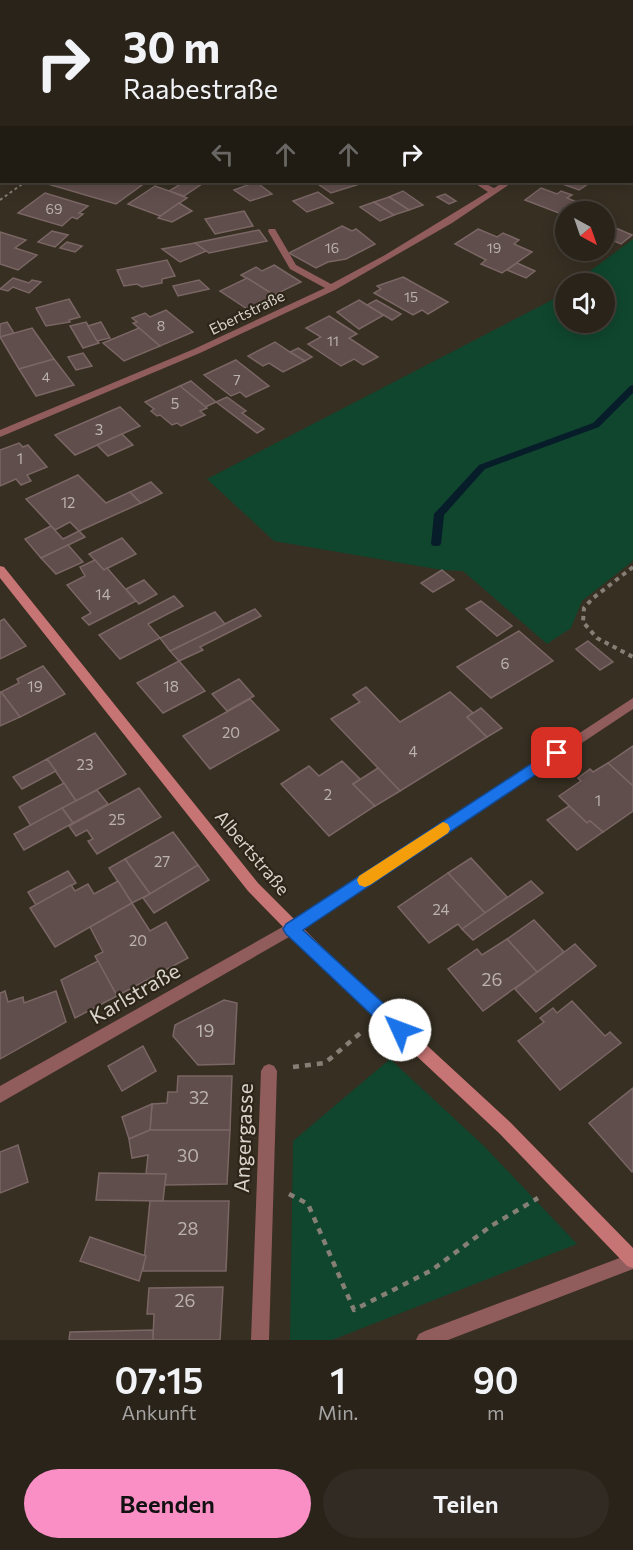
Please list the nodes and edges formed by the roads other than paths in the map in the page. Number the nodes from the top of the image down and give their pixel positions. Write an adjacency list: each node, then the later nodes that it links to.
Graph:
1 (479, 183): 3 (street)
2 (508, 183): 3 (street, Ebertstraße)
3 (494, 192): 5 (street, Ebertstraße)
4 (272, 231): 5 (street)
5 (332, 288): 6 (street, Ebertstraße)
6 (0, 434)
7 (0, 570): 9 (street, Albertstraße)
8 (633, 703): 9 (street, Karlstraße)
9 (291, 929): 11 (street, Karlstraße); 12 (street, Albertstraße)
10 (269, 1071): 13 (street, Angergasse)
11 (0, 1095)
12 (633, 1261): 14 (street)
13 (260, 1340)
14 (425, 1340)

